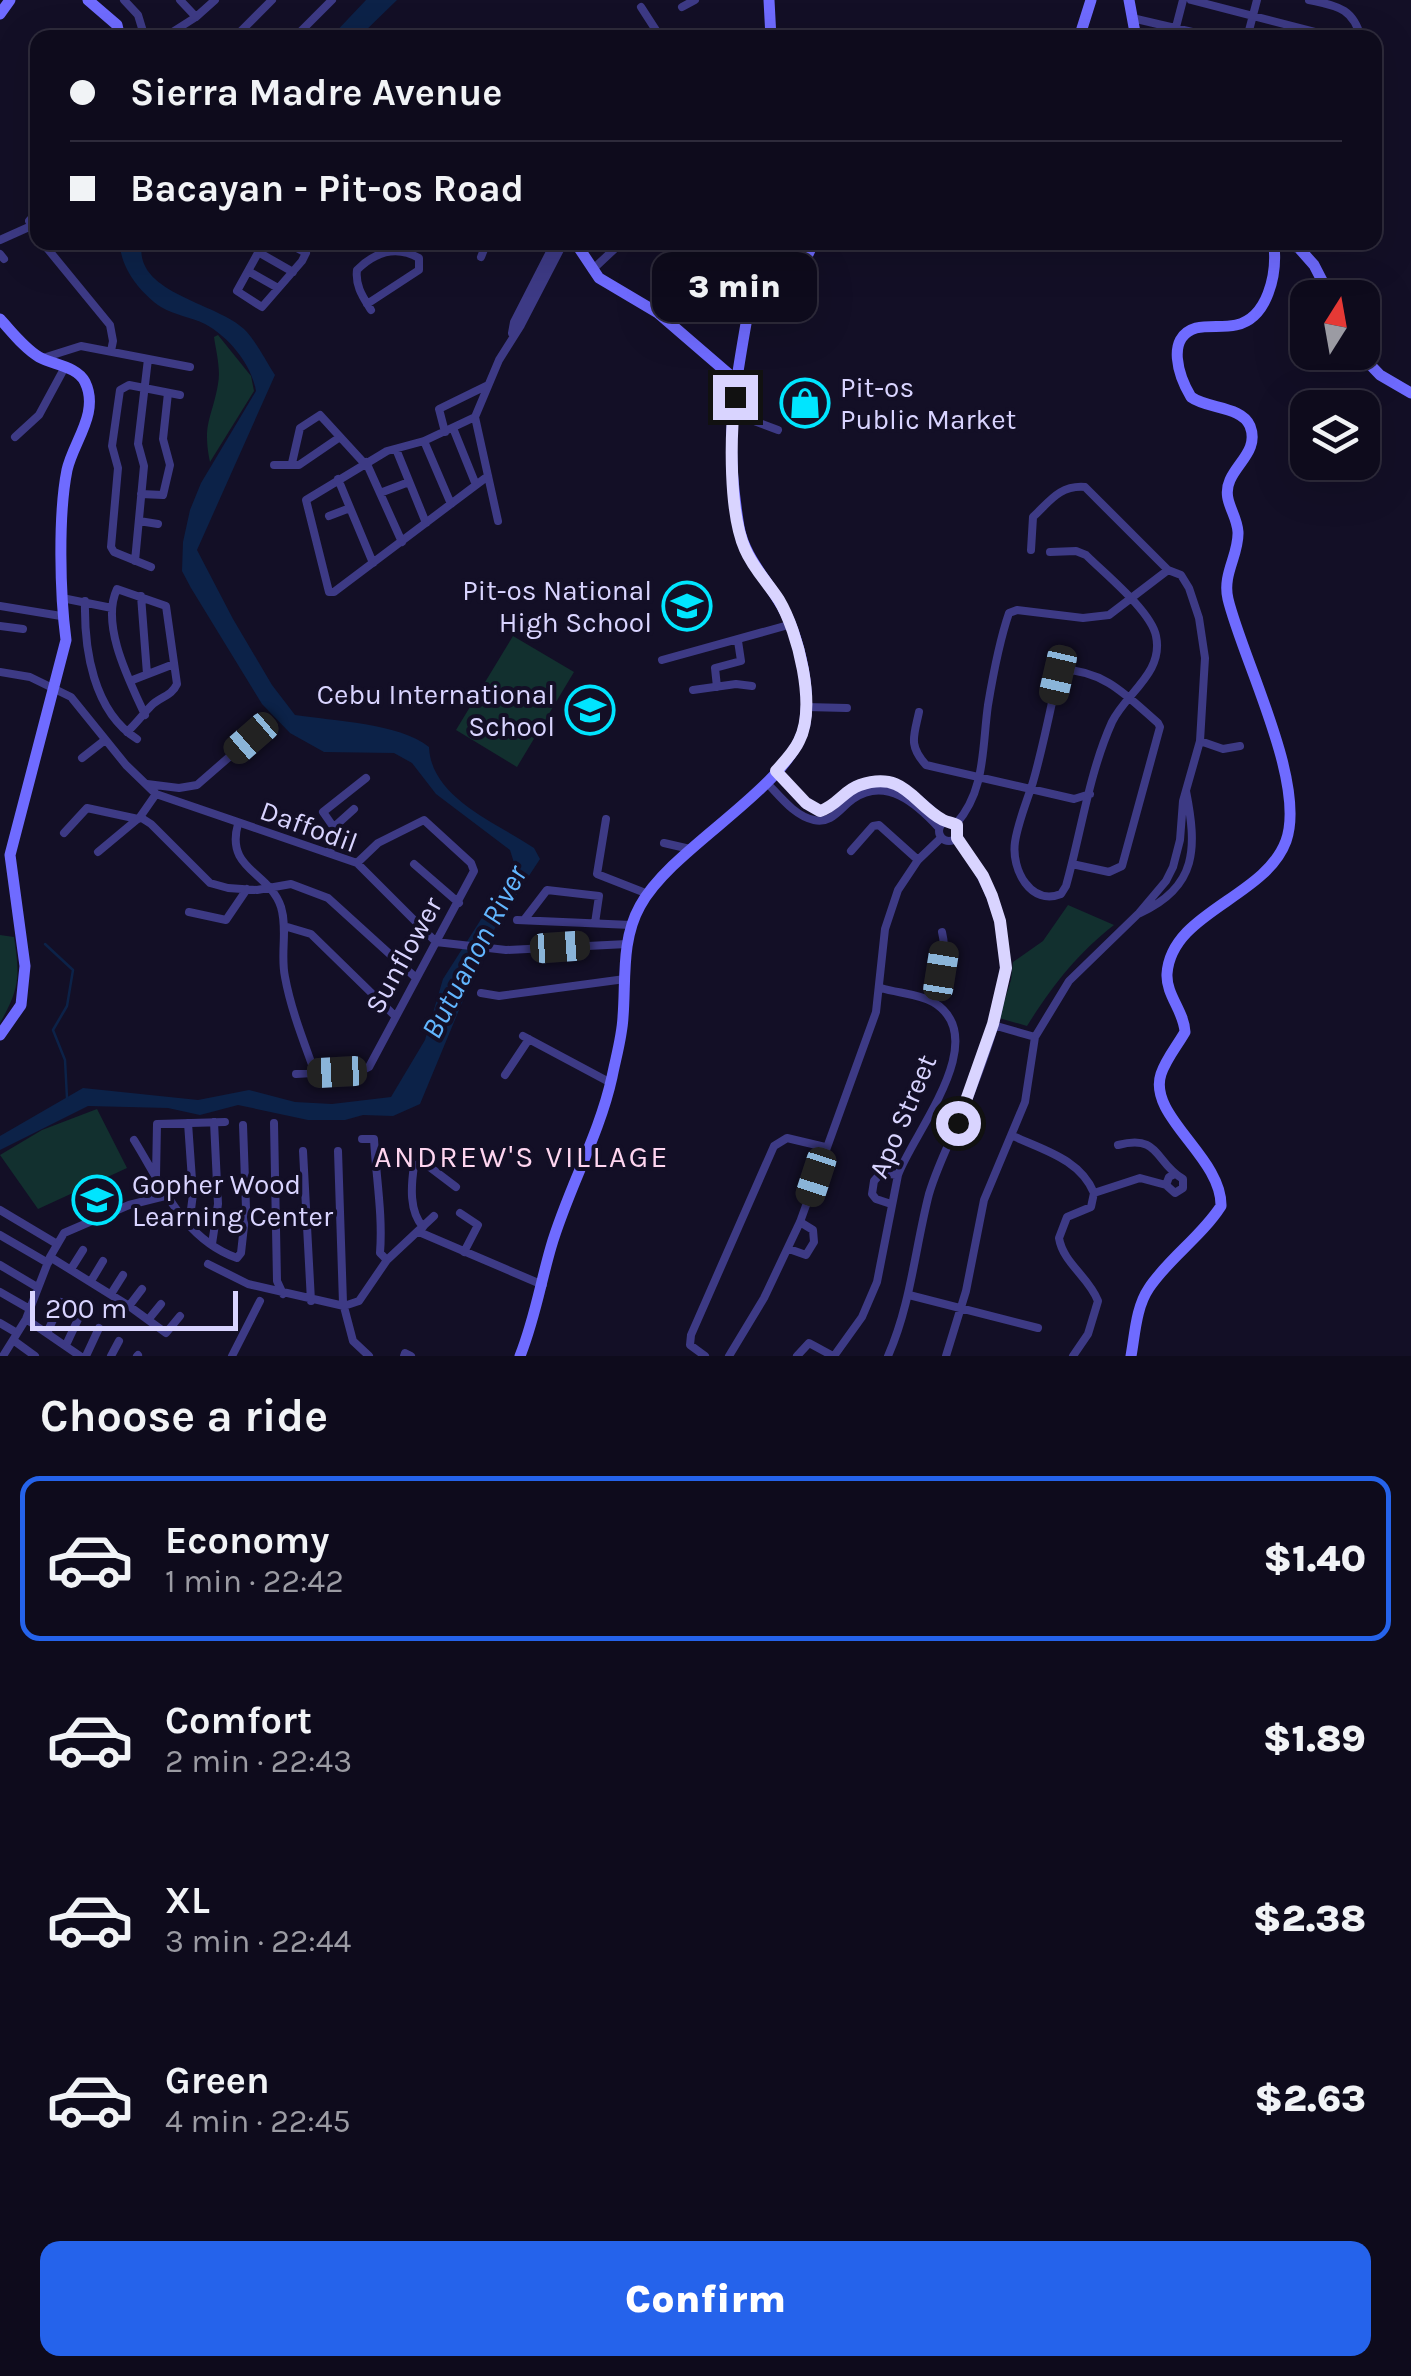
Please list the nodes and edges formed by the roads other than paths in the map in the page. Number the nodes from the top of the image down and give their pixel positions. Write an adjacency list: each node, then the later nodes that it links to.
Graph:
1 (10, 0): 18 (street)
2 (88, 0): 23 (street)
3 (124, 0): 24 (street)
4 (180, 0): 20 (street)
5 (215, 0): 20 (street)
6 (272, 0): 26 (street)
7 (332, 0): 27 (street)
8 (694, 0): 16 (street)
9 (768, 0): 29 (street)
10 (1090, 0): 30 (street)
11 (1129, 0): 21 (street)
12 (1182, 0): 22 (street)
13 (1190, 0): 19 (street)
14 (1257, 0): 19 (street)
15 (1309, 0): 35 (street)
16 (682, 6)
17 (641, 7): 28 (street)
18 (0, 14)
19 (1253, 16): 33 (street); 34 (street)
20 (196, 17): 25 (street)
21 (1132, 18): 22 (street); 31 (street)
22 (1176, 27): 32 (street)
23 (118, 30)
24 (143, 30)
25 (176, 30)
26 (242, 30)
27 (302, 30)
28 (656, 30)
29 (770, 30)
30 (1081, 30)
31 (1134, 30)
32 (1187, 30)
33 (1249, 30)
34 (1307, 30)
35 (1359, 30)
36 (30, 216): 37 (street)
37 (30, 227): 38 (street)
38 (0, 240)
39 (48, 250): 66 (street)
40 (301, 250): 54 (street)
41 (305, 250): 54 (street)
42 (387, 250): 43 (street)
43 (400, 250)
44 (484, 250): 55 (street)
45 (551, 250): 65 (street)
46 (560, 250): 65 (street)
47 (580, 250): 56 (street)
48 (613, 250): 56 (street)
49 (757, 250): 61 (street)
50 (809, 250): 63 (street)
51 (1269, 250): 284 (street)
52 (1302, 250): 60 (street)
53 (258, 252): 57 (street); 58 (street)
54 (306, 253): 58 (street)
55 (481, 256)
56 (592, 270): 72 (street)
57 (248, 271): 62 (street); 62 (street)
58 (293, 272): 62 (street)
59 (738, 278): 61 (street)
60 (1321, 280)
61 (754, 281): 63 (street)
62 (278, 288)
63 (753, 298): 72 (street)
64 (0, 319): 67 (street)
65 (511, 337): 73 (street)
66 (110, 350): 67 (street); 68 (street)
67 (42, 358): 69 (street)
68 (148, 360): 70 (street); 74 (street)
69 (65, 367): 85 (street); 114 (street)
70 (190, 367)
71 (1374, 370): 76 (street)
72 (738, 382): 78 (street)
73 (488, 384): 80 (street); 82 (street)
74 (144, 389): 75 (street); 98 (street); 109 (street)
75 (168, 393): 77 (street); 79 (street)
76 (1411, 393)
77 (180, 395)
78 (733, 413): 83 (street); 120 (street)
79 (165, 417): 81 (street); 87 (street)
80 (475, 417): 82 (street); 93 (street)
81 (178, 419)
82 (449, 430): 86 (street); 96 (street)
83 (778, 430)
84 (340, 437): 90 (street); 91 (street); 91 (street)
85 (16, 438)
86 (424, 441): 89 (street); 99 (street)
87 (164, 442): 88 (street); 98 (street)
88 (176, 443)
89 (396, 449): 90 (street); 95 (street)
90 (365, 462): 94 (street); 97 (street)
91 (292, 464): 92 (street)
92 (274, 466)
93 (488, 476): 96 (street); 103 (street)
94 (338, 479): 100 (street); 110 (street)
95 (410, 482): 97 (street); 104 (street)
96 (476, 485): 99 (street)
97 (380, 493): 106 (street)
98 (141, 494): 102 (street)
99 (451, 504): 104 (street)
100 (350, 508): 101 (street); 110 (street)
101 (329, 516)
102 (139, 521): 105 (street); 109 (street)
103 (498, 521)
104 (426, 523): 106 (street)
105 (158, 524)
106 (402, 542): 110 (street)
107 (1031, 550): 112 (street)
108 (1050, 552): 115 (street)
109 (134, 561): 111 (street)
110 (374, 563)
111 (151, 567)
112 (1168, 570): 115 (street); 144 (street)
113 (142, 596): 118 (street); 126 (street); 129 (street)
114 (62, 598): 116 (street); 119 (street)
115 (1128, 598): 135 (street); 148 (street)
116 (85, 601): 118 (street); 140 (street)
117 (0, 606): 119 (street)
118 (112, 608): 130 (street)
119 (61, 616): 133 (street)
120 (792, 624): 123 (street); 136 (street)
121 (0, 626): 122 (street)
122 (23, 630)
123 (738, 641): 124 (street); 127 (street)
124 (725, 644): 125 (street); 127 (street)
125 (662, 660)
126 (174, 664): 129 (street); 139 (street)
127 (730, 664): 132 (street)
128 (0, 672): 133 (street, Daffodil)
129 (147, 674): 130 (street)
130 (130, 682): 139 (street)
131 (752, 686): 132 (street)
132 (717, 687): 134 (street)
133 (55, 688): 143 (street, Daffodil); 199 (street)
134 (693, 690)
135 (1128, 697): 153 (street); 155 (street); 179 (street)
136 (806, 708): 137 (street); 147 (street)
137 (847, 708)
138 (919, 712): 148 (street)
139 (144, 715): 140 (street)
140 (127, 732): 141 (street)
141 (137, 738)
142 (251, 738): 152 (street)
143 (104, 740): 146 (street); 152 (street, Daffodil)
144 (1200, 741): 145 (street); 151 (street)
145 (1240, 746)
146 (82, 758)
147 (776, 771): 150 (street); 158 (street)
148 (980, 776): 153 (street); 165 (street)
149 (366, 778): 167 (street)
150 (766, 782): 161 (street); 172 (street)
151 (1187, 782): 185 (street); 185 (street)
152 (147, 784): 154 (street, Daffodil)
153 (1030, 790): 157 (street); 179 (street)
154 (156, 794): 162 (street); 164 (street, Daffodil)
155 (1090, 794): 157 (street); 159 (street)
156 (912, 797): 158 (street); 161 (street); 166 (street)
157 (1074, 799): 159 (street)
158 (806, 803): 161 (street)
159 (1086, 808): 179 (street)
160 (354, 810): 167 (street)
161 (798, 814)
162 (139, 818): 168 (street); 174 (street); 180 (street)
163 (606, 819): 182 (street)
164 (238, 824): 175 (street, Daffodil); 181 (street)
165 (956, 824): 166 (street); 170 (street)
166 (942, 825): 169 (street)
167 (334, 827): 175 (street)
168 (64, 833)
169 (941, 838): 170 (street); 176 (street)
170 (957, 838): 198 (street)
171 (664, 842): 172 (street)
172 (690, 849): 182 (street)
173 (852, 851): 176 (street)
174 (98, 852)
175 (329, 852): 177 (street, Daffodil)
176 (918, 860): 194 (street)
177 (356, 863): 183 (street, Sunflower); 190 (street, Daffodil)
178 (414, 864): 183 (street)
179 (1072, 864)
180 (247, 889): 181 (street); 184 (street)
181 (272, 890): 188 (street); 192 (street)
182 (648, 894): 187 (street)
183 (459, 903): 190 (street, Sunflower)
184 (188, 912)
185 (1139, 913): 200 (street)
186 (595, 923): 186 (street); 187 (street)
187 (631, 925): 191 (street)
188 (284, 926): 197 (street); 202 (street)
189 (942, 932): 196 (street)
190 (436, 942): 191 (street); 192 (street, Sunflower)
191 (627, 944): 193 (street)
192 (415, 977): 197 (street, Sunflower)
193 (625, 978): 195 (street); 204 (street)
194 (881, 988): 196 (street); 214 (street)
195 (481, 993)
196 (932, 1001): 218 (street, Apo Street)
197 (394, 1014): 202 (street, Sunflower)
198 (993, 1024): 200 (street); 251 (street)
199 (0, 1036)
200 (1035, 1037): 210 (street)
201 (296, 1074): 202 (street, Sunflower)
202 (315, 1074)
203 (505, 1074): 204 (street)
204 (611, 1083): 245 (street)
205 (214, 1122): 206 (street); 207 (street); 233 (street)
206 (225, 1122)
207 (188, 1123): 219 (street); 229 (street)
208 (274, 1123): 250 (street)
209 (243, 1125): 233 (street)
210 (1013, 1136): 222 (street); 258 (street)
211 (362, 1139): 238 (street)
212 (134, 1140): 219 (street)
213 (1118, 1144): 217 (street)
214 (825, 1148): 228 (street); 277 (street)
215 (303, 1151): 252 (street)
216 (338, 1152): 257 (street)
217 (1175, 1174): 220 (street); 220 (street)
218 (898, 1175): 224 (street, Apo Street); 224 (street)
219 (156, 1176): 223 (street)
220 (1166, 1185): 222 (street)
221 (456, 1187): 230 (street)
222 (1094, 1193): 283 (street)
223 (165, 1196): 229 (street); 232 (street)
224 (891, 1204): 280 (street, Apo Street)
225 (0, 1210): 232 (street)
226 (460, 1213): 236 (street)
227 (434, 1216): 230 (street)
228 (800, 1222): 234 (street); 234 (street)
229 (189, 1226): 233 (street)
230 (421, 1229): 236 (street); 238 (street)
231 (0, 1236): 237 (street)
232 (57, 1244): 237 (street)
233 (212, 1244)
234 (788, 1249): 278 (street)
235 (83, 1250): 242 (street)
236 (464, 1252): 245 (street)
237 (49, 1260): 242 (street); 246 (street)
238 (387, 1260): 257 (street)
239 (104, 1261): 244 (street)
240 (208, 1264): 250 (street)
241 (0, 1265): 246 (street)
242 (71, 1270): 244 (street)
243 (123, 1275): 249 (street)
244 (91, 1281): 249 (street)
245 (543, 1285): 276 (street)
246 (37, 1288): 259 (street)
247 (142, 1289): 256 (street)
248 (0, 1292): 259 (street)
249 (111, 1294): 256 (street)
250 (283, 1294): 252 (street)
251 (909, 1295): 258 (street); 281 (street)
252 (310, 1300): 257 (street)
253 (260, 1301): 270 (street)
254 (61, 1302): 266 (street)
255 (161, 1304): 262 (street)
256 (129, 1306): 262 (street)
257 (344, 1306): 275 (street)
258 (961, 1308): 265 (street); 282 (street)
259 (27, 1314): 266 (street); 267 (street)
260 (80, 1315): 269 (street)
261 (180, 1316): 262 (street)
262 (148, 1320)
263 (0, 1323): 267 (street)
264 (99, 1328): 273 (street)
265 (1038, 1328)
266 (47, 1332): 269 (street)
267 (15, 1336): 271 (street); 272 (street)
268 (119, 1341): 274 (street)
269 (66, 1346): 273 (street)
270 (236, 1353)
271 (2, 1355)
272 (35, 1356)
273 (84, 1356)
274 (112, 1356)
275 (370, 1356)
276 (520, 1356)
277 (705, 1356)
278 (729, 1356)
279 (796, 1356): 280 (street)
280 (833, 1356)
281 (888, 1356)
282 (946, 1356)
283 (1074, 1356)
284 (1131, 1356)

